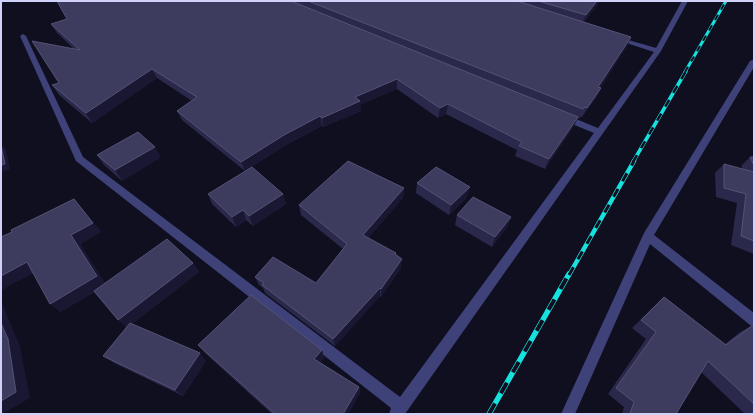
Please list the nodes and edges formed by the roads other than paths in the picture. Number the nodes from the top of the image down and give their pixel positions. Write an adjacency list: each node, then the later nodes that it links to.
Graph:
1 (685, 1): 4 (street)
2 (606, 35): 4 (street)
3 (23, 36): 10 (street)
4 (658, 51): 7 (street)
5 (753, 65): 8 (street)
6 (555, 114): 7 (street)
7 (598, 132): 10 (street)
8 (648, 236): 9 (street); 11 (street)
9 (754, 321)
10 (398, 411)
11 (568, 414)

